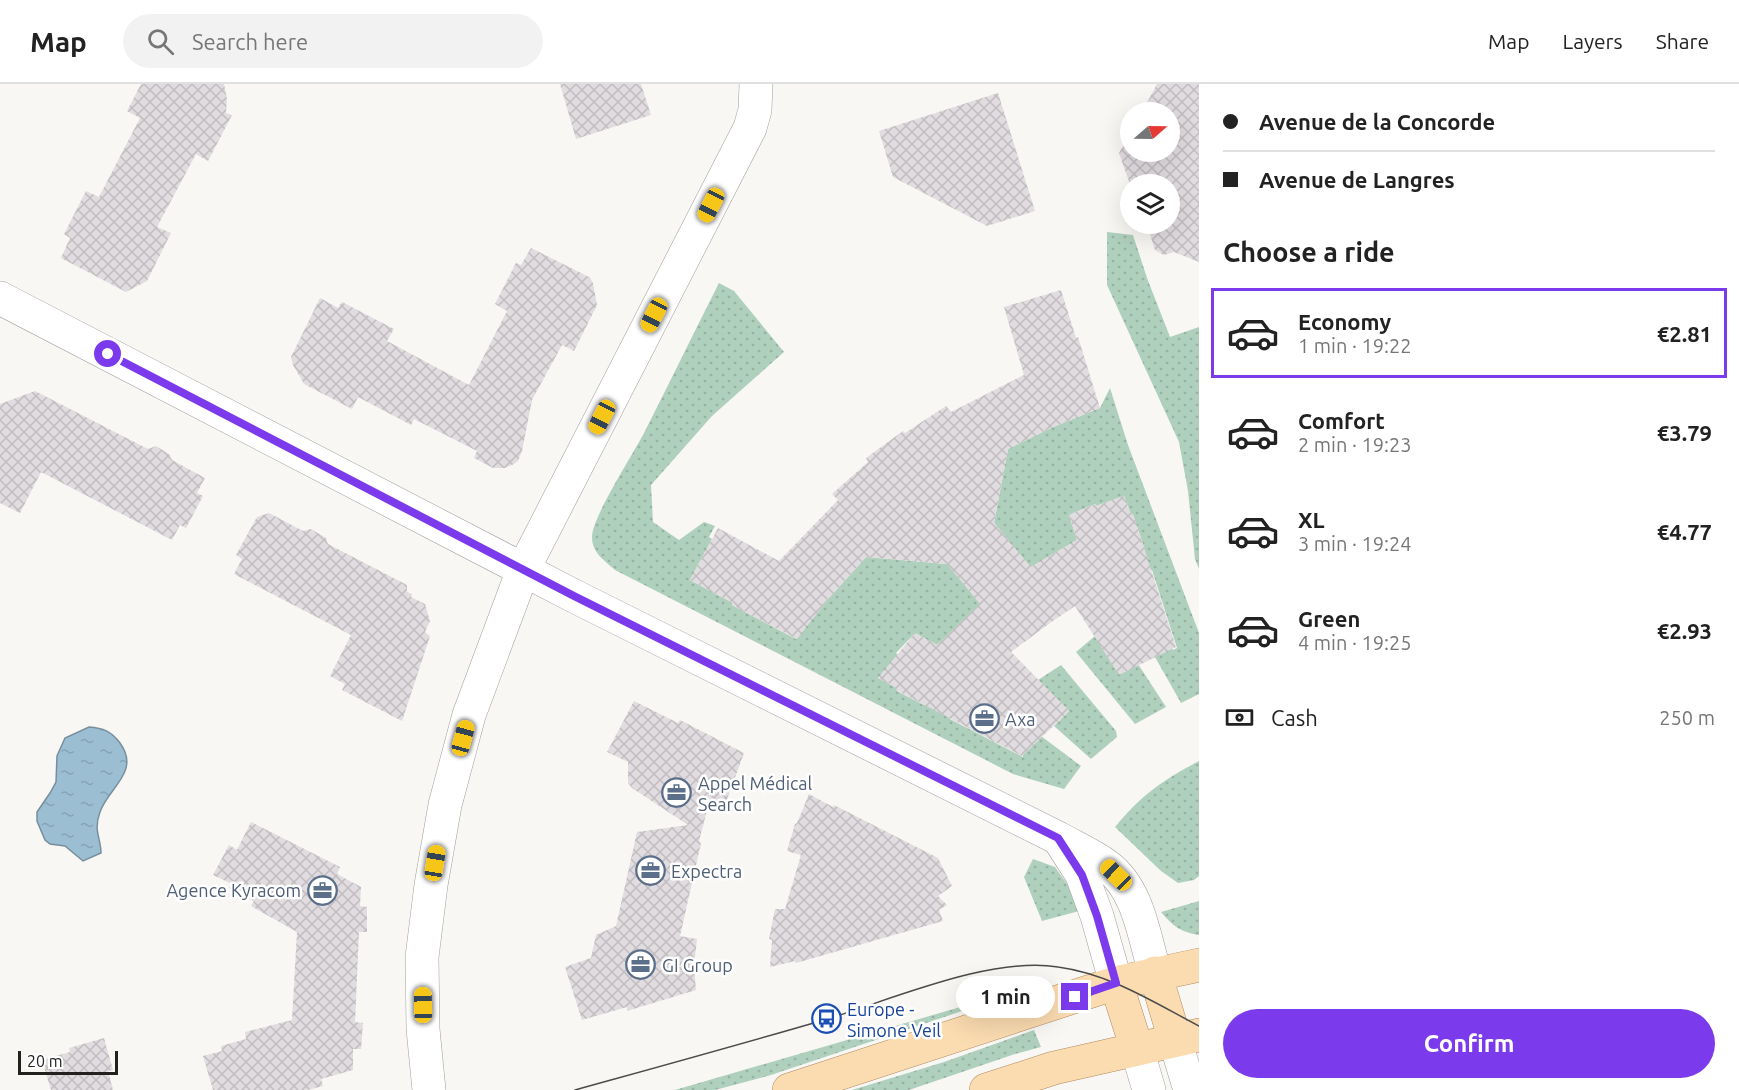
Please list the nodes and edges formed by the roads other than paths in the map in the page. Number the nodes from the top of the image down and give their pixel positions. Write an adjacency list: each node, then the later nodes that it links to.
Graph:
1 (756, 84): 3 (street)
2 (0, 298): 3 (street)
3 (523, 570): 4 (street); 10 (street)
4 (1058, 838): 6 (street); 7 (street)
5 (1199, 965): 6 (main road)
6 (1155, 973): 7 (main road); 8 (main road)
7 (1116, 983): 9 (main road); 11 (main road)
8 (1187, 1037): 9 (main road); 14 (street)
9 (1137, 1049): 12 (main road); 13 (street)
10 (429, 1090)
11 (789, 1090)
12 (986, 1090)
13 (1149, 1090)
14 (1190, 1090)

